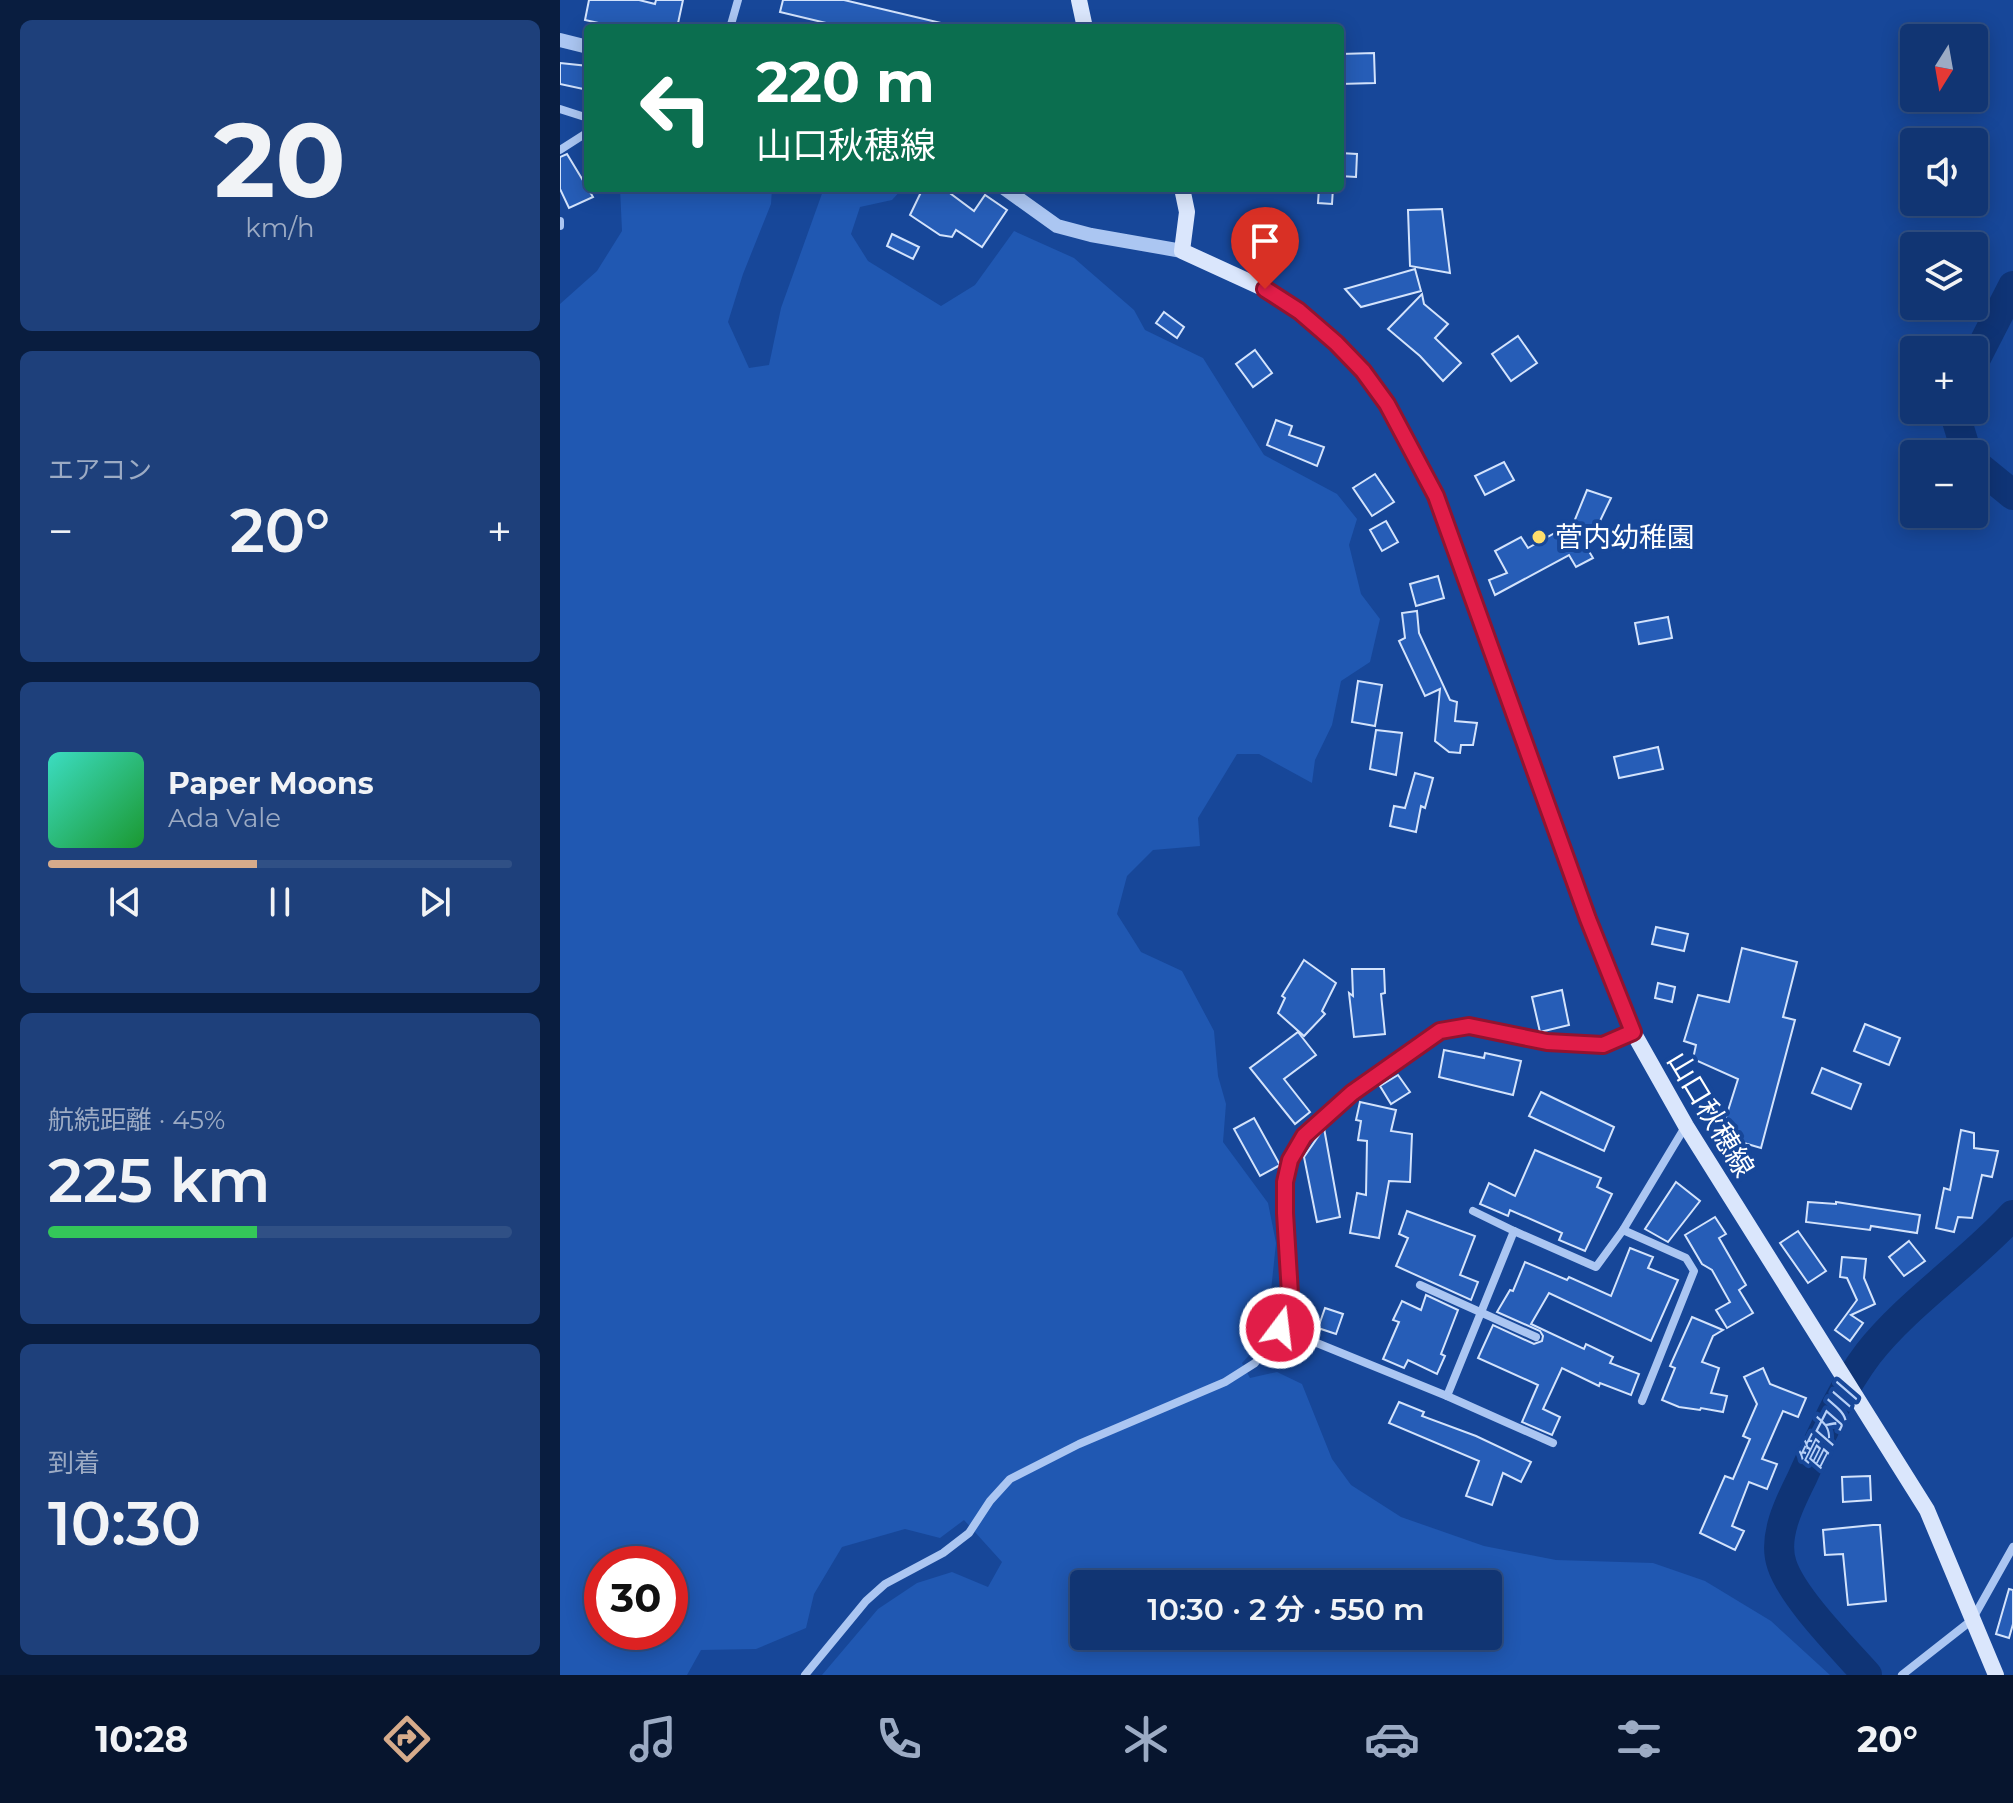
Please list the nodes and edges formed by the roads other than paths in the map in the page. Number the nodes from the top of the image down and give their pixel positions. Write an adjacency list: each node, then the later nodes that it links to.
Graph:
1 (738, 0): 3 (street)
2 (1079, 0): 4 (main road)
3 (731, 24)
4 (1084, 24)
5 (560, 40): 6 (street)
6 (584, 46)
7 (560, 109): 8 (street)
8 (584, 117)
9 (584, 135): 10 (street)
10 (560, 150)
11 (1010, 192): 13 (street)
12 (1183, 192): 13 (main road)
13 (1182, 251): 14 (main road, 山口秋穂線)
14 (1633, 1032): 15 (main road, 山口秋穂線); 21 (street)
15 (1686, 1126): 17 (street); 27 (main road, 山口秋穂線)
16 (1473, 1211): 18 (street)
17 (1623, 1230): 18 (street); 24 (street)
18 (1514, 1231): 20 (street)
19 (1420, 1285): 20 (street)
20 (1480, 1313): 22 (street); 23 (street)
21 (1280, 1328): 23 (street); 28 (street)
22 (1536, 1337)
23 (1447, 1396): 25 (street)
24 (1642, 1401)
25 (1553, 1443)
26 (2013, 1547): 27 (street)
27 (1972, 1620): 29 (street); 30 (main road, 山口秋穂線)
28 (805, 1675)
29 (1902, 1675)
30 (1996, 1675)

